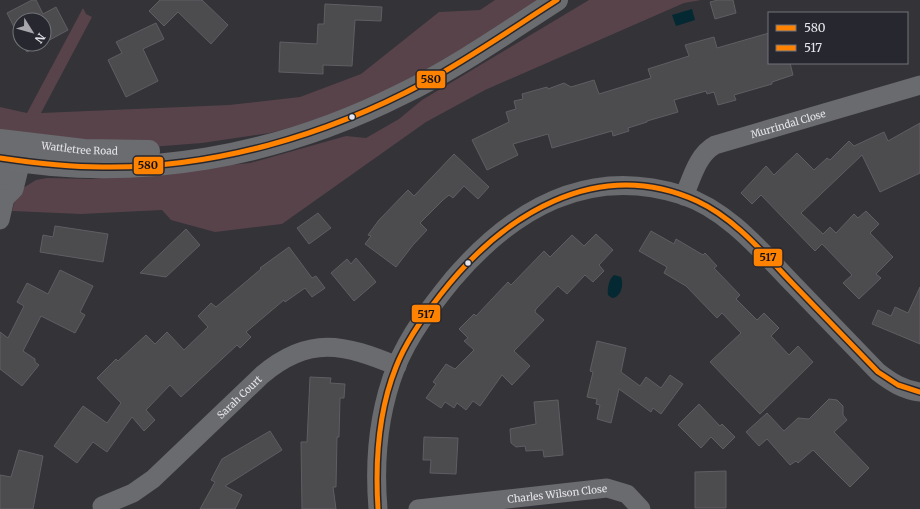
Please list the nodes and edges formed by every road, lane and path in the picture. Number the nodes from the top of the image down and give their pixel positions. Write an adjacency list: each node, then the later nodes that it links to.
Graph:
1 (557, 0): 3 (main road, Wattletree Road)
2 (920, 85): 5 (street, Murrindal Close)
3 (10, 150): 4 (street)
4 (2, 189): 6 (street)
5 (684, 196): 7 (street); 8 (street)
6 (0, 220)
7 (397, 366): 9 (street, Sarah Court); 10 (street)
8 (920, 392)
9 (102, 506)
10 (378, 509)
11 (418, 509): 12 (street, Charles Wilson Close)
12 (641, 509)

